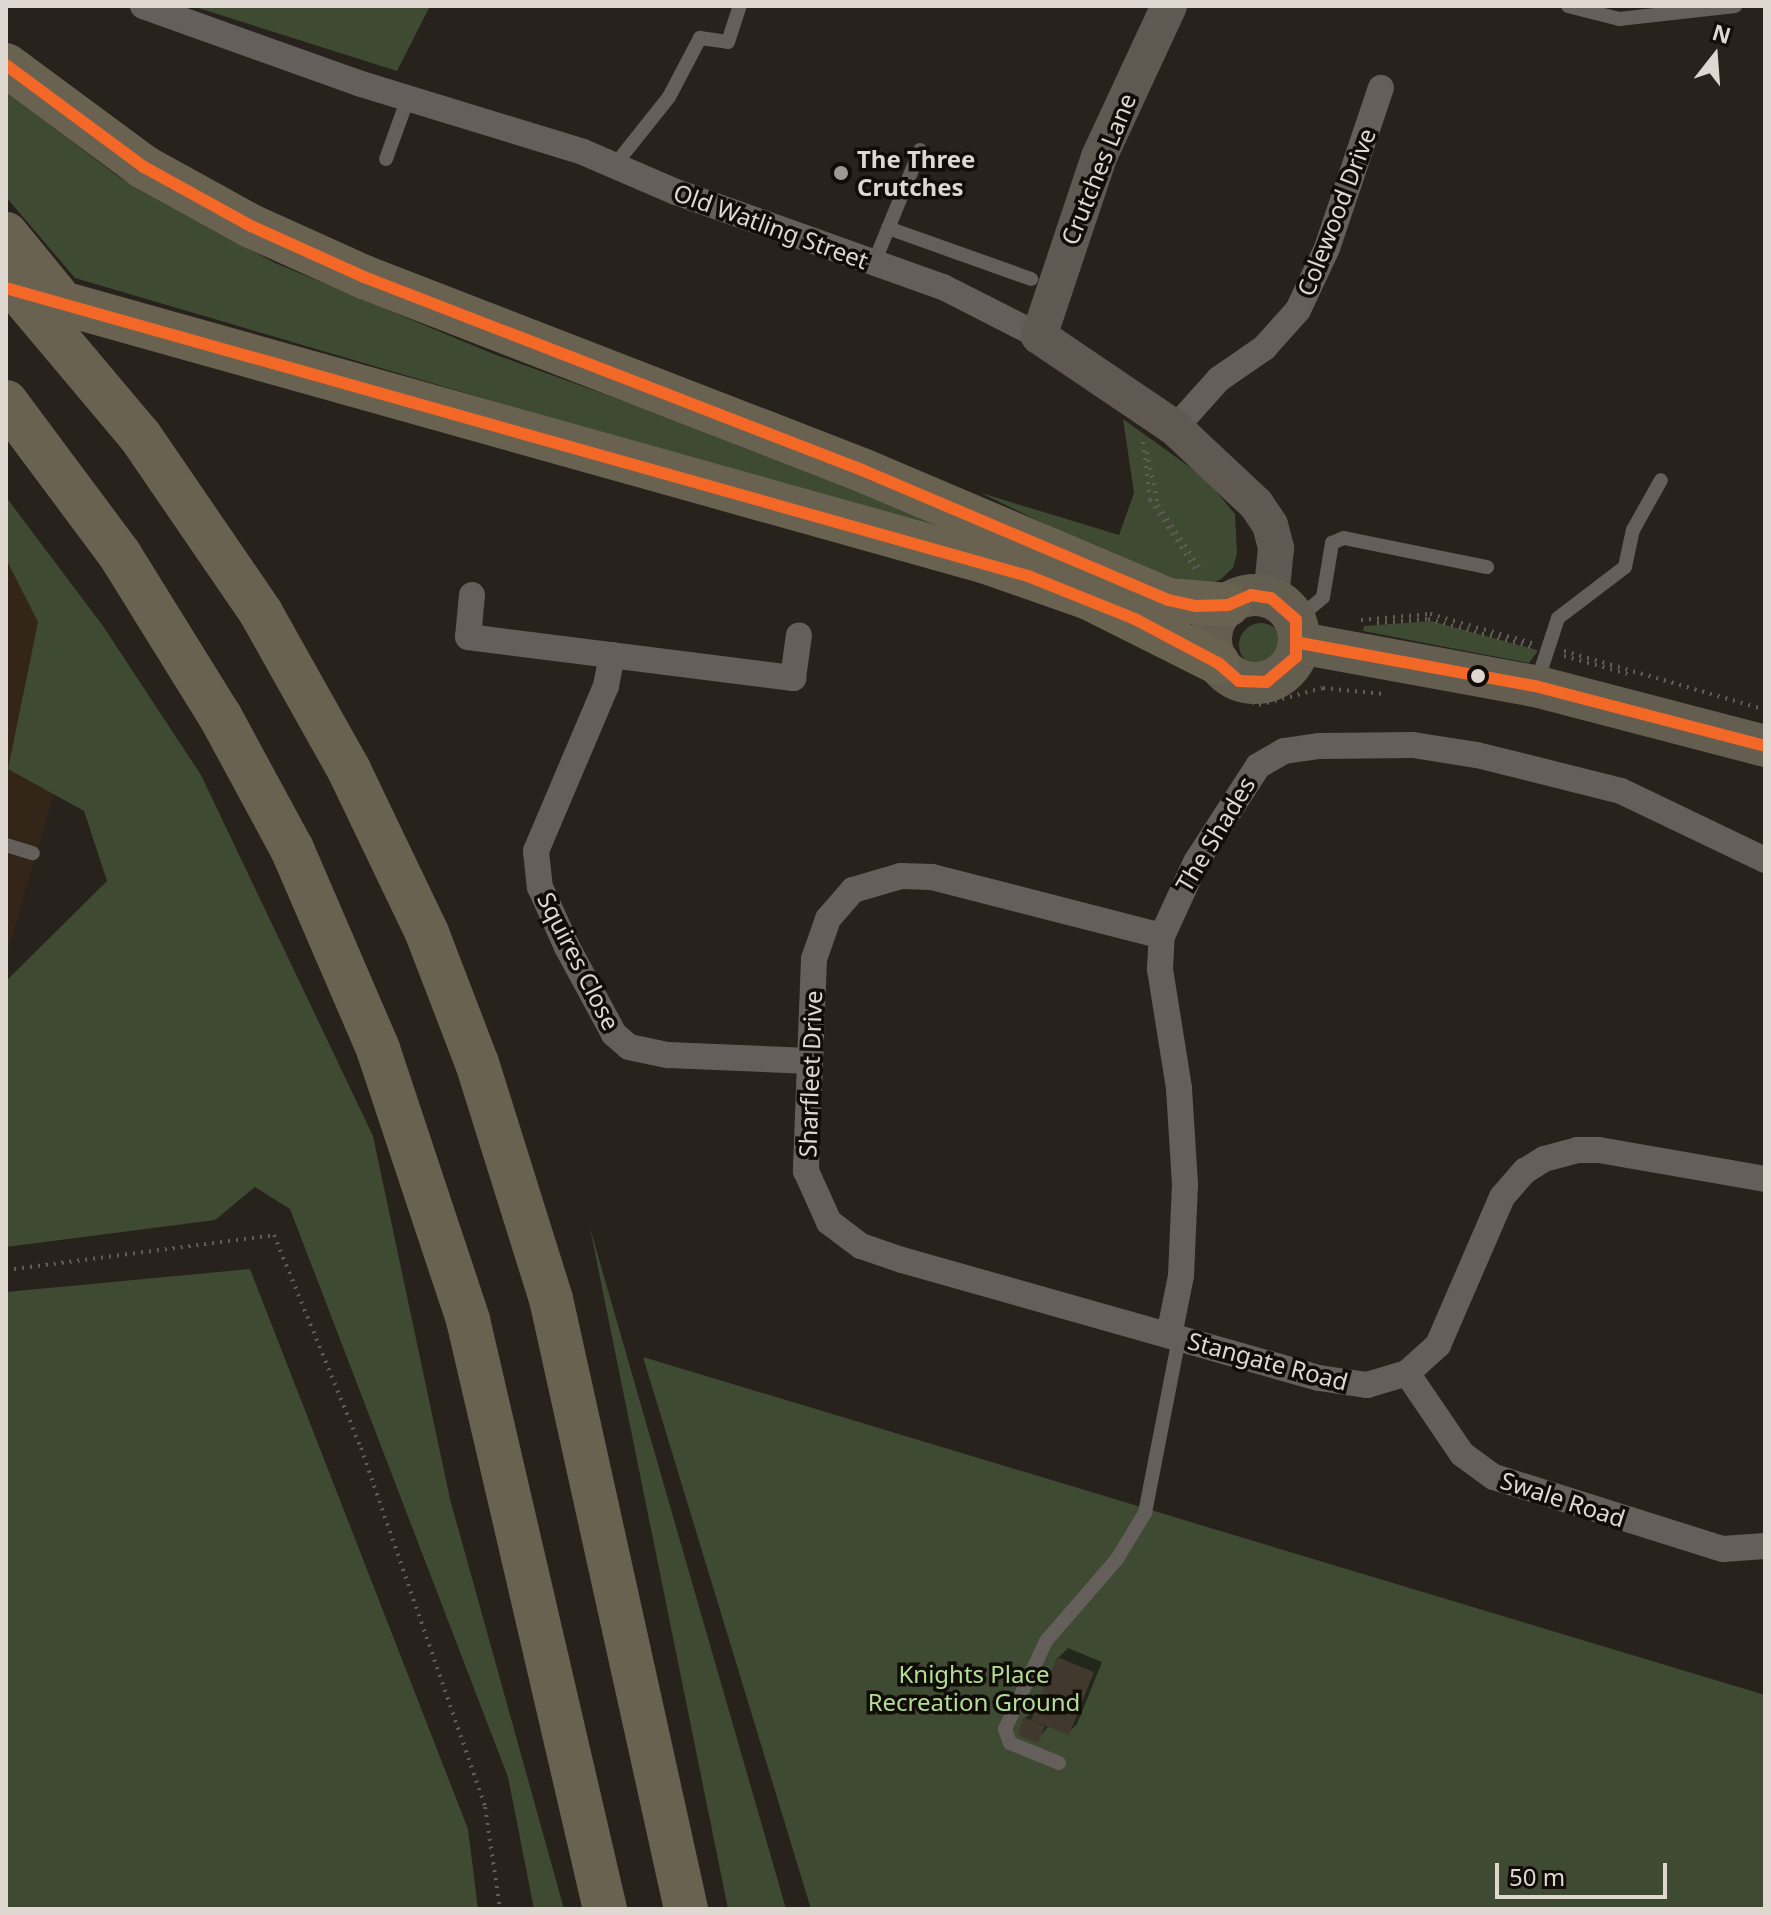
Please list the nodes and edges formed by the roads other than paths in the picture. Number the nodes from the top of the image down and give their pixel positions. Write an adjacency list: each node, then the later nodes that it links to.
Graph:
1 (143, 6): 8 (street, Old Watling Street)
2 (740, 6): 11 (lane)
3 (1169, 6): 18 (street, Crutches Lane)
4 (1568, 6): 5 (lane)
5 (1735, 6)
6 (6, 65): 24 (highway)
7 (1381, 88): 20 (street, Colewood Drive)
8 (408, 98): 10 (lane); 11 (street, Old Watling Street)
9 (920, 150): 12 (lane)
10 (386, 159)
11 (614, 166): 14 (street, Old Watling Street)
12 (888, 228): 14 (lane); 16 (lane)
13 (6, 234): 21 (highway)
14 (874, 263): 18 (street, Old Watling Street)
15 (6, 277): 21 (highway)
16 (1031, 279)
17 (6, 288): 29 (highway)
18 (1039, 336): 20 (street, Old Watling Street)
19 (6, 402): 42 (highway)
20 (1159, 435): 26 (street, Old Watling Street)
21 (140, 436): 43 (highway)
22 (1661, 480): 30 (lane)
23 (1487, 567): 26 (lane)
24 (1211, 586): 26 (main road); 29 (main road)
25 (472, 595): 28 (street)
26 (1289, 620): 29 (main road); 30 (main road)
27 (799, 635): 28 (street)
28 (612, 655): 36 (street, Squires Close)
29 (1219, 675)
30 (1535, 686): 31 (main road)
31 (1765, 746)
32 (6, 845): 33 (lane)
33 (33, 853)
34 (1765, 860): 35 (street, The Shades)
35 (1162, 936): 36 (street, Sharfleet Drive); 38 (street, The Shades)
36 (810, 1061): 38 (street, Sharfleet Drive)
37 (1765, 1179): 39 (street, Stangate Road)
38 (1174, 1337): 39 (street, Stangate Road); 41 (lane)
39 (1407, 1373): 40 (street, Swale Road)
40 (1765, 1546)
41 (1059, 1763)
42 (605, 1909)
43 (686, 1909)

